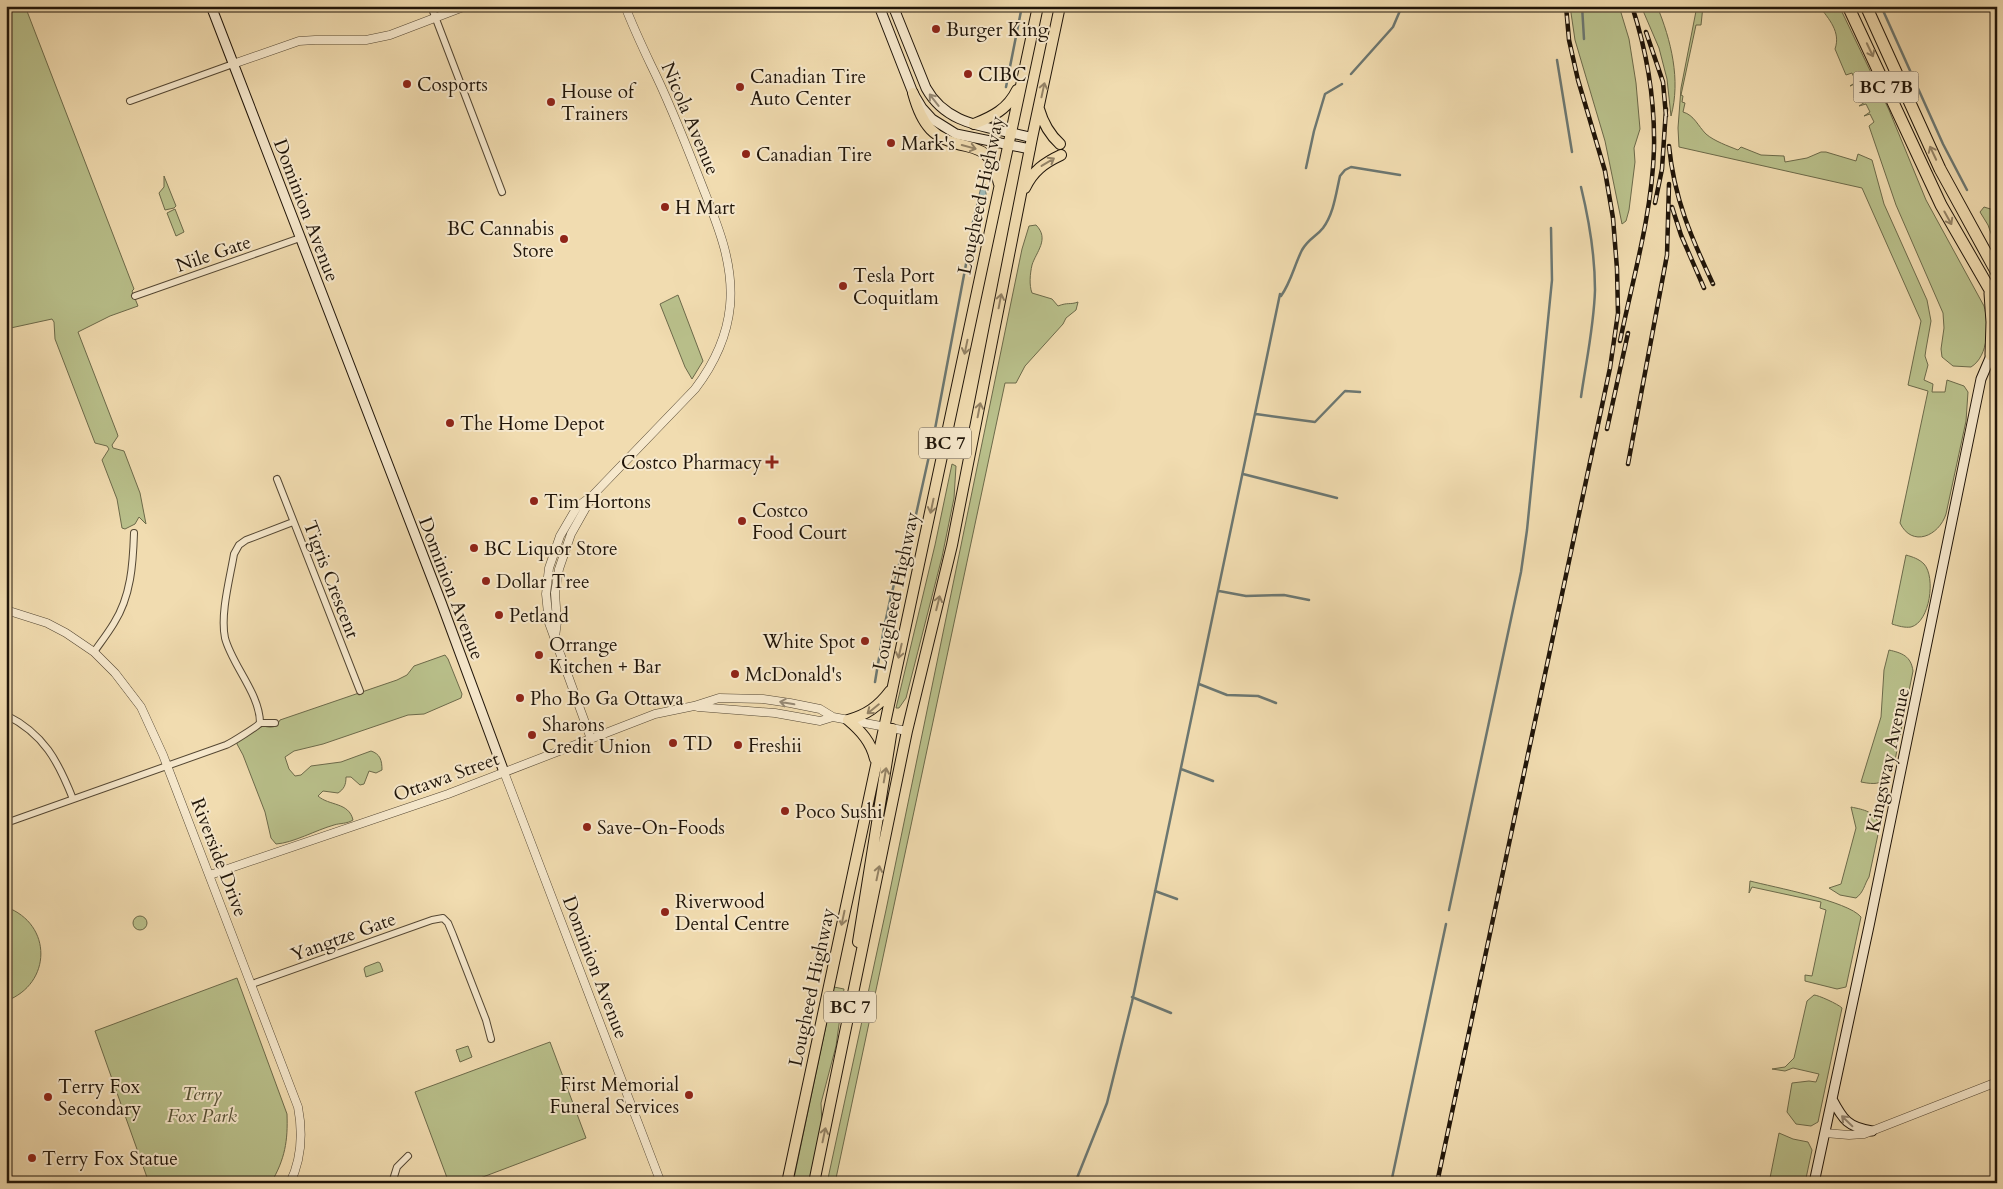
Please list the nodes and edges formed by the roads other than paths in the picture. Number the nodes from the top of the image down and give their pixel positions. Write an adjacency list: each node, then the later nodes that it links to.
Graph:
1 (211, 6): 12 (main road, Dominion Avenue)
2 (431, 6): 11 (street)
3 (466, 6): 11 (street)
4 (625, 6): 34 (street, Nicola Avenue)
5 (878, 6): 14 (main road)
6 (893, 6): 17 (main road, one-way to 6)
7 (1038, 6): 13 (main road, Lougheed Highway / BC 7)
8 (1060, 6): 16 (main road, Lougheed Highway / BC 7, one-way to 8)
9 (1848, 6): 29 (highway, BC 7B, one-way to 29)
10 (1866, 6): 28 (highway, BC 7B, one-way to 10)
11 (435, 18): 12 (street); 25 (street)
12 (233, 64): 15 (street); 27 (main road, Dominion Avenue)
13 (1024, 76): 17 (main road); 18 (main road, Lougheed Highway / BC 7)
14 (913, 93): 21 (main road); 24 (main road, one-way to 24)
15 (130, 101)
16 (1039, 108): 19 (main road, Lougheed Highway / BC 7); 20 (main road)
17 (974, 124): 18 (main road)
18 (1011, 132): 19 (main road); 21 (main road, Lougheed Highway / BC 7)
19 (1032, 138): 22 (main road, Lougheed Highway / BC 7)
20 (1060, 144)
21 (1009, 145): 22 (main road); 24 (main road, Lougheed Highway / BC 7)
22 (1030, 149): 26 (main road, Lougheed Highway / BC 7)
23 (1061, 155): 26 (main road, one-way to 23)
24 (1000, 187): 44 (main road, Lougheed Highway / BC 7, one-way to 44)
25 (502, 192)
26 (1020, 200): 53 (main road, Lougheed Highway / BC 7, one-way to 26)
27 (300, 238): 30 (street, Nile Gate); 57 (main road, Dominion Avenue)
28 (1997, 272)
29 (1990, 292): 31 (highway, BC 7B); 32 (highway)
30 (135, 296)
31 (1997, 302)
32 (1995, 352): 65 (main road, Kingsway Avenue)
33 (277, 479): 36 (street, Tigris Crescent)
34 (594, 495): 35 (street, Nicola Avenue); 39 (street, Nicola Avenue)
35 (574, 511): 38 (street, Nicola Avenue); 39 (street)
36 (293, 522): 45 (street, Tigris Crescent); 50 (street)
37 (134, 532): 43 (street)
38 (555, 548): 40 (street); 42 (street, Nicola Avenue)
39 (565, 552): 40 (street, Nicola Avenue)
40 (555, 593): 42 (street, Nicola Avenue)
41 (6, 610): 43 (street, Riverside Drive)
42 (554, 637): 54 (street, Nicola Avenue)
43 (94, 652): 56 (street, Riverside Drive)
44 (892, 689): 49 (main road, one-way to 49); 52 (main road, Lougheed Highway / BC 7)
45 (360, 691)
46 (694, 706): 48 (street, Ottawa Street); 48 (street, Ottawa Street, one-way to 46); 54 (street, Ottawa Street)
47 (6, 715): 58 (street)
48 (833, 717): 49 (street, Ottawa Street)
49 (848, 720): 52 (street, Ottawa Street); 55 (main road)
50 (260, 722): 51 (street); 56 (street)
51 (275, 723)
52 (888, 728): 53 (street, Ottawa Street); 55 (main road, Lougheed Highway / BC 7); 61 (main road, one-way to 52)
53 (907, 731): 61 (main road, Lougheed Highway / BC 7, one-way to 53)
54 (591, 739): 57 (street, Ottawa Street)
55 (876, 761): 72 (main road, Lougheed Highway / BC 7, one-way to 72)
56 (168, 767): 58 (street); 60 (street, Riverside Drive)
57 (504, 772): 60 (street, Ottawa Street); 71 (street, Dominion Avenue)
58 (73, 799): 59 (street)
59 (6, 823)
60 (210, 875): 62 (street, Riverside Drive)
61 (856, 977): 73 (main road, Lougheed Highway / BC 7, one-way to 61)
62 (252, 984): 63 (street, Yangtze Gate); 69 (street, Riverside Drive)
63 (491, 1039)
64 (1997, 1082): 66 (street)
65 (1832, 1099): 66 (main road, one-way to 65); 67 (main road, Kingsway Avenue)
66 (1872, 1131): 67 (street)
67 (1825, 1133): 74 (main road, Kingsway Avenue)
68 (408, 1156): 70 (street)
69 (290, 1183)
70 (392, 1183)
71 (661, 1183)
72 (787, 1183)
73 (814, 1183)
74 (1814, 1183)

